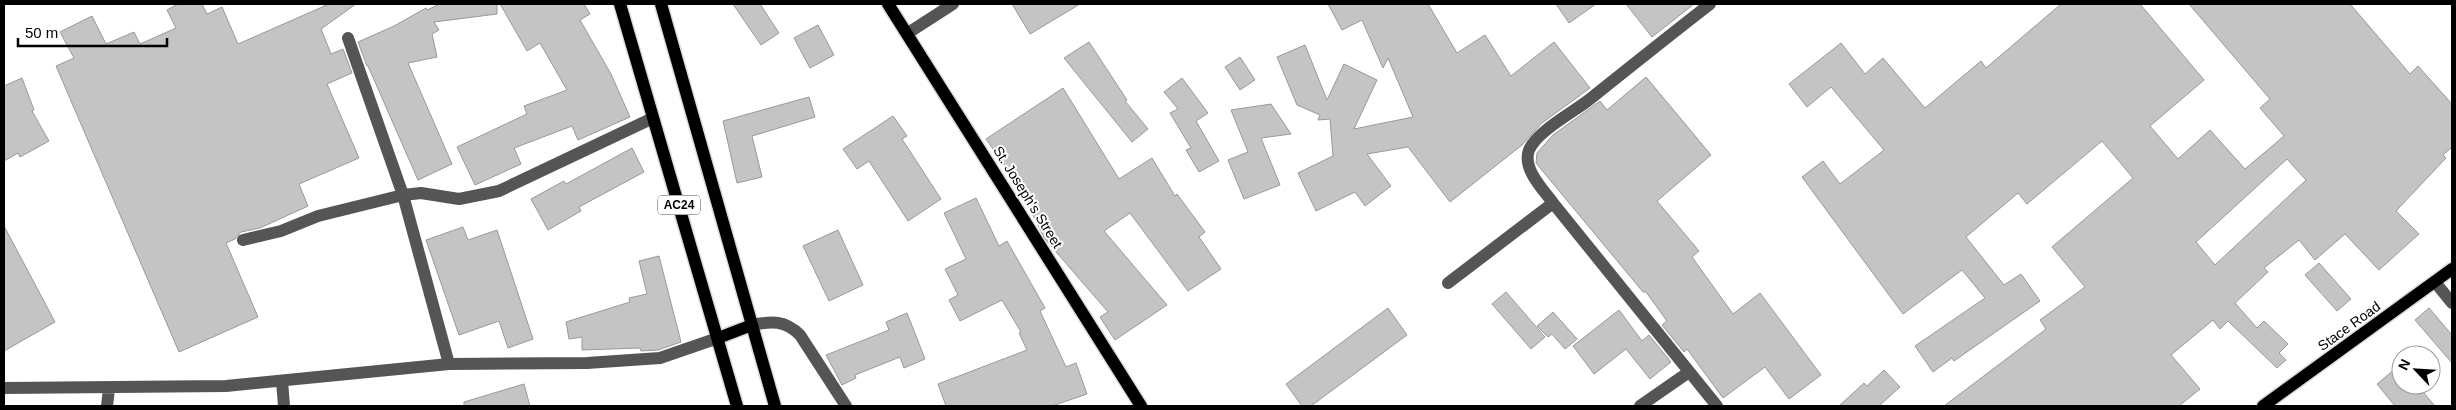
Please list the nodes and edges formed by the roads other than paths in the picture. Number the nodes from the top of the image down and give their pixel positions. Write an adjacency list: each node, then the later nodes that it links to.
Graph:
1 (620, 4): 8 (main road, AC24)
2 (662, 4): 16 (main road, AC24)
3 (888, 4): 6 (main road, St. Joseph's Street)
4 (953, 4): 6 (street)
5 (1710, 4): 10 (street)
6 (908, 33): 28 (main road, St. Joseph's Street)
7 (348, 38): 9 (street)
8 (653, 118): 9 (street); 17 (main road, AC24)
9 (403, 195): 11 (street); 18 (street)
10 (1553, 203): 14 (street); 19 (street)
11 (244, 240)
12 (2452, 269): 13 (main road, Stace Road)
13 (2435, 282): 15 (street); 31 (main road, Stace Road)
14 (1448, 283)
15 (2452, 303)
16 (752, 325): 17 (main road); 26 (main road, AC24); 27 (street)
17 (718, 338): 18 (street); 25 (main road, AC24)
18 (449, 364): 20 (street)
19 (1689, 372): 29 (street); 30 (street)
20 (282, 381): 22 (street); 24 (street)
21 (4, 388): 22 (street)
22 (109, 389): 23 (street)
23 (107, 406)
24 (284, 406)
25 (737, 406)
26 (775, 406)
27 (846, 406)
28 (1141, 406)
29 (1640, 406)
30 (1718, 406)
31 (2263, 406)

